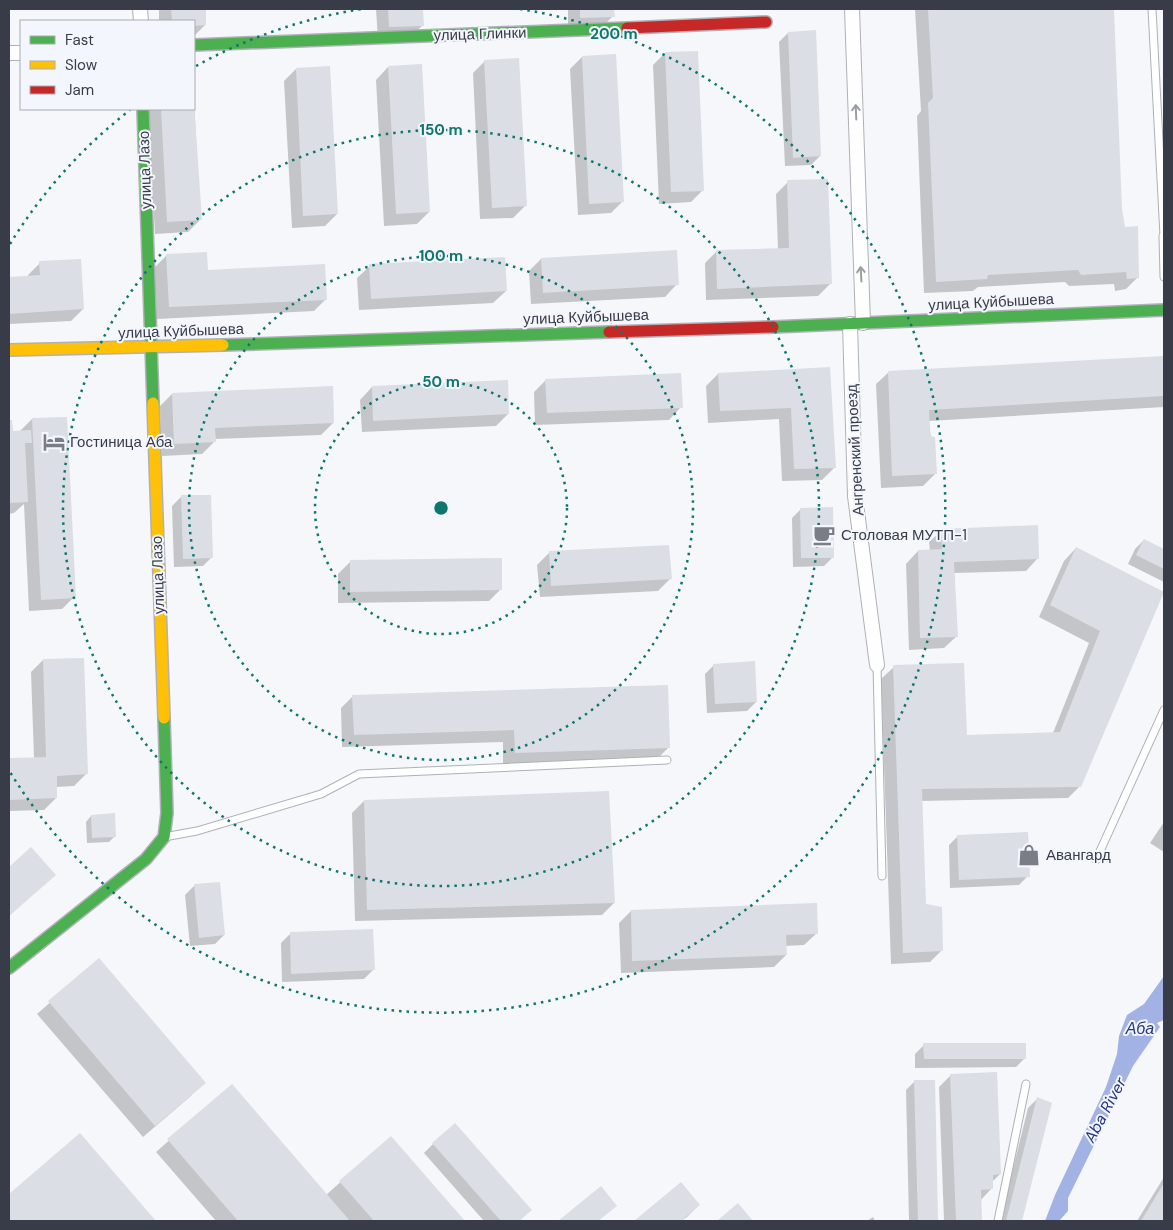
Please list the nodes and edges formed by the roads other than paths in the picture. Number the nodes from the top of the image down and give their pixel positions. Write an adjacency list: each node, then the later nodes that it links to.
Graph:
1 (852, 9): 9 (street, Ангренский проезд, one-way to 1)
2 (1152, 9): 6 (lane)
3 (766, 22): 4 (street, улица Глинки)
4 (195, 45)
5 (143, 110): 10 (street, улица Лазо)
6 (1163, 236): 7 (lane)
7 (1164, 277)
8 (1164, 310): 9 (street, улица Куйбышева)
9 (857, 323): 10 (street, улица Куйбышева); 12 (street, Ангренский проезд)
10 (152, 347): 11 (street, улица Куйбышева); 15 (street, улица Лазо)
11 (9, 350)
12 (877, 665): 17 (lane)
13 (1164, 710): 16 (lane)
14 (667, 760): 15 (lane)
15 (164, 837): 18 (street)
16 (1096, 860)
17 (882, 876)
18 (9, 968)
19 (1026, 1084): 20 (lane)
20 (998, 1221)

